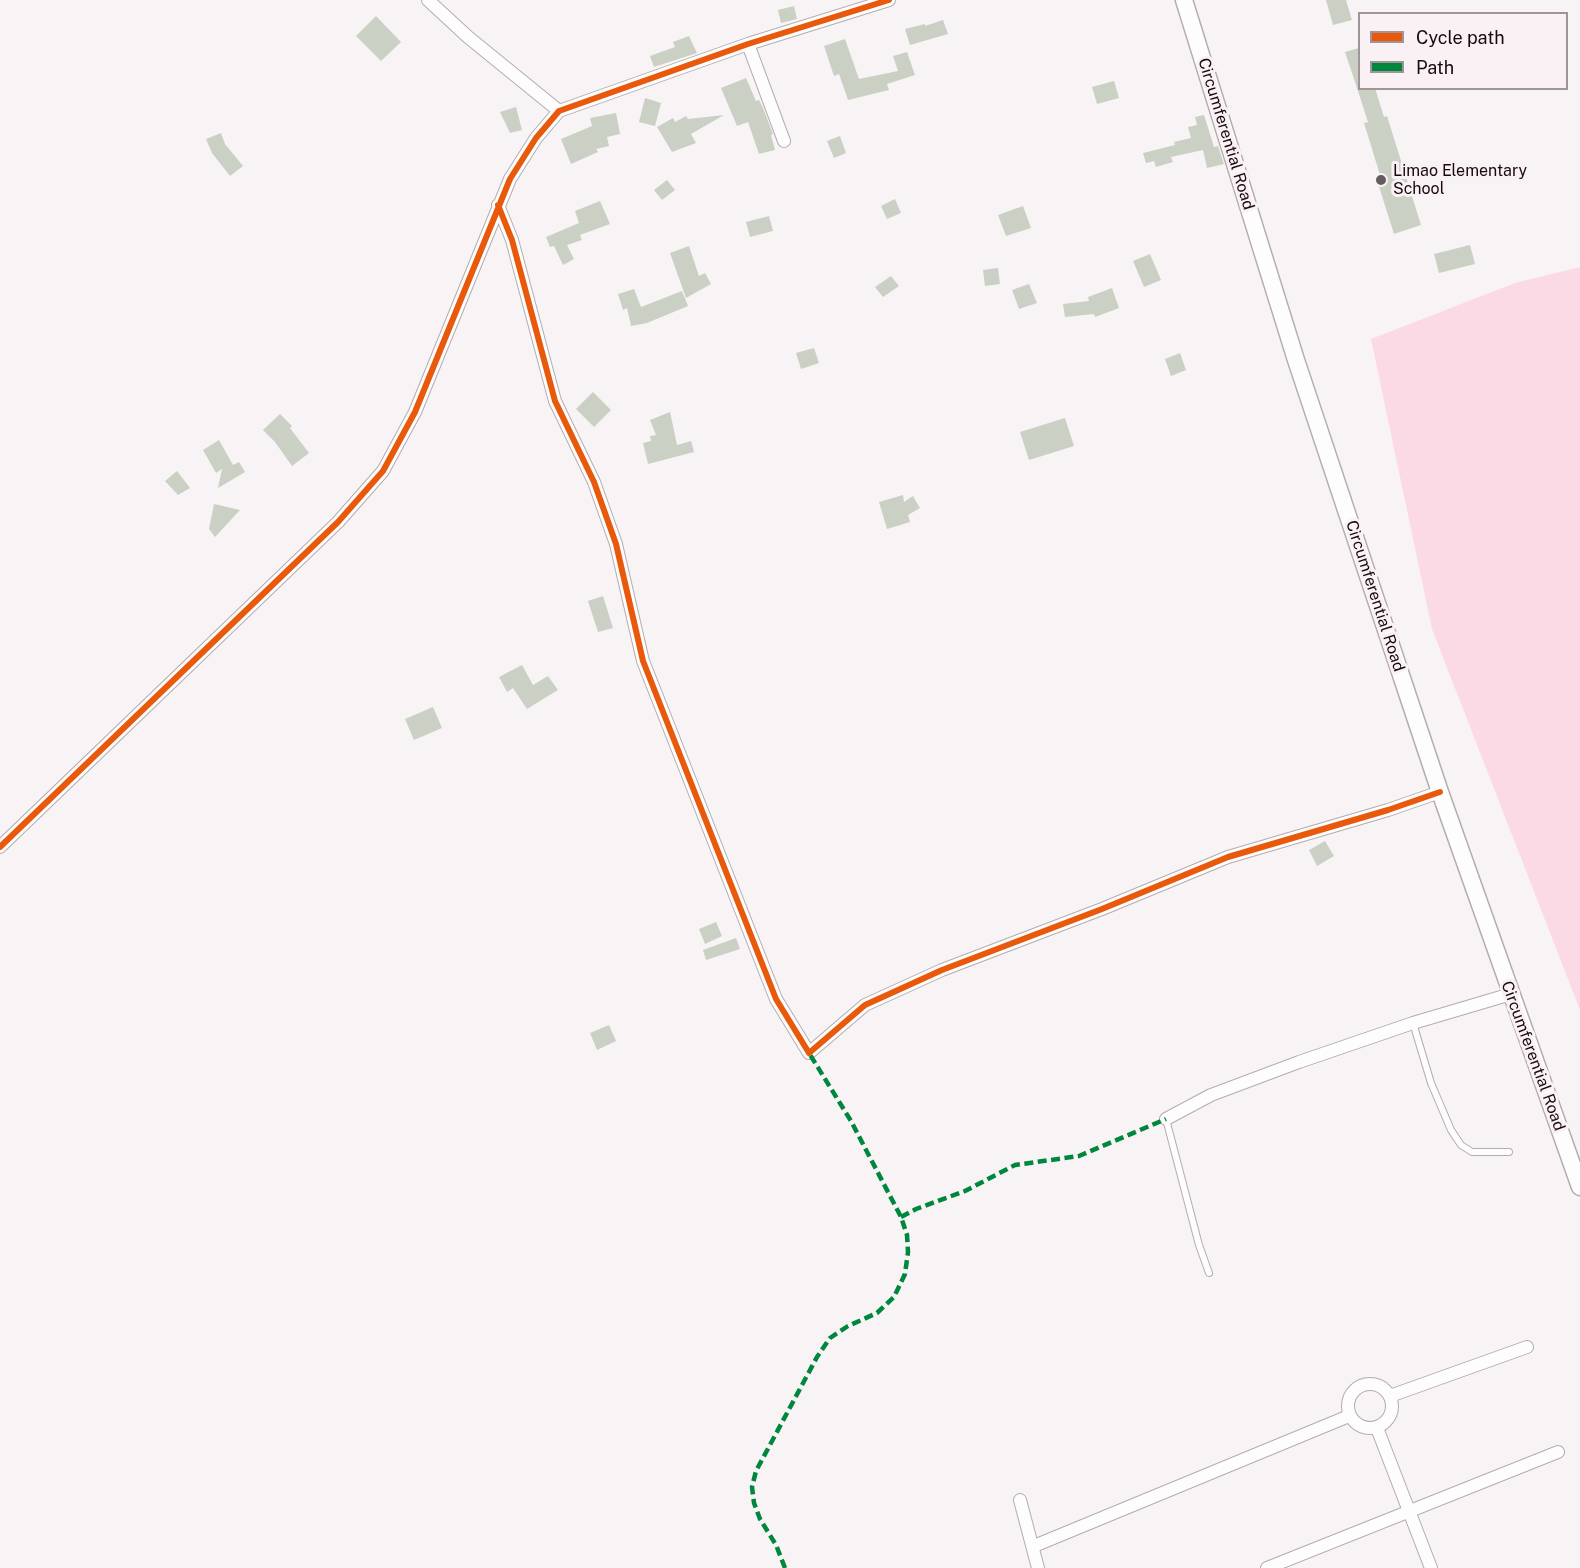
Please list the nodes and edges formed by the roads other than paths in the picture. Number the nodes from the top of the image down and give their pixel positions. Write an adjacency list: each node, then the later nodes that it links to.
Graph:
1 (428, 0): 5 (street)
2 (889, 0): 4 (street)
3 (1184, 0): 8 (main road, Circumferential Road)
4 (748, 44): 5 (street); 6 (street)
5 (559, 111): 7 (street)
6 (784, 141)
7 (498, 205): 8 (street); 9 (street)
8 (1440, 792): 10 (main road, Circumferential Road)
9 (0, 847)
10 (1511, 994): 11 (street); 14 (main road, Circumferential Road)
11 (1413, 1023): 12 (street); 13 (lane)
12 (1166, 1119): 15 (lane)
13 (1509, 1152)
14 (1580, 1187)
15 (1209, 1273)
16 (1527, 1347): 17 (street)
17 (1390, 1396): 18 (street); 19 (street)
18 (1350, 1416): 19 (street); 23 (street)
19 (1377, 1428): 22 (street)
20 (1558, 1452): 22 (street)
21 (1020, 1500): 23 (street)
22 (1408, 1512): 25 (street); 26 (street)
23 (1034, 1546): 24 (street)
24 (1038, 1568)
25 (1267, 1568)
26 (1431, 1568)

